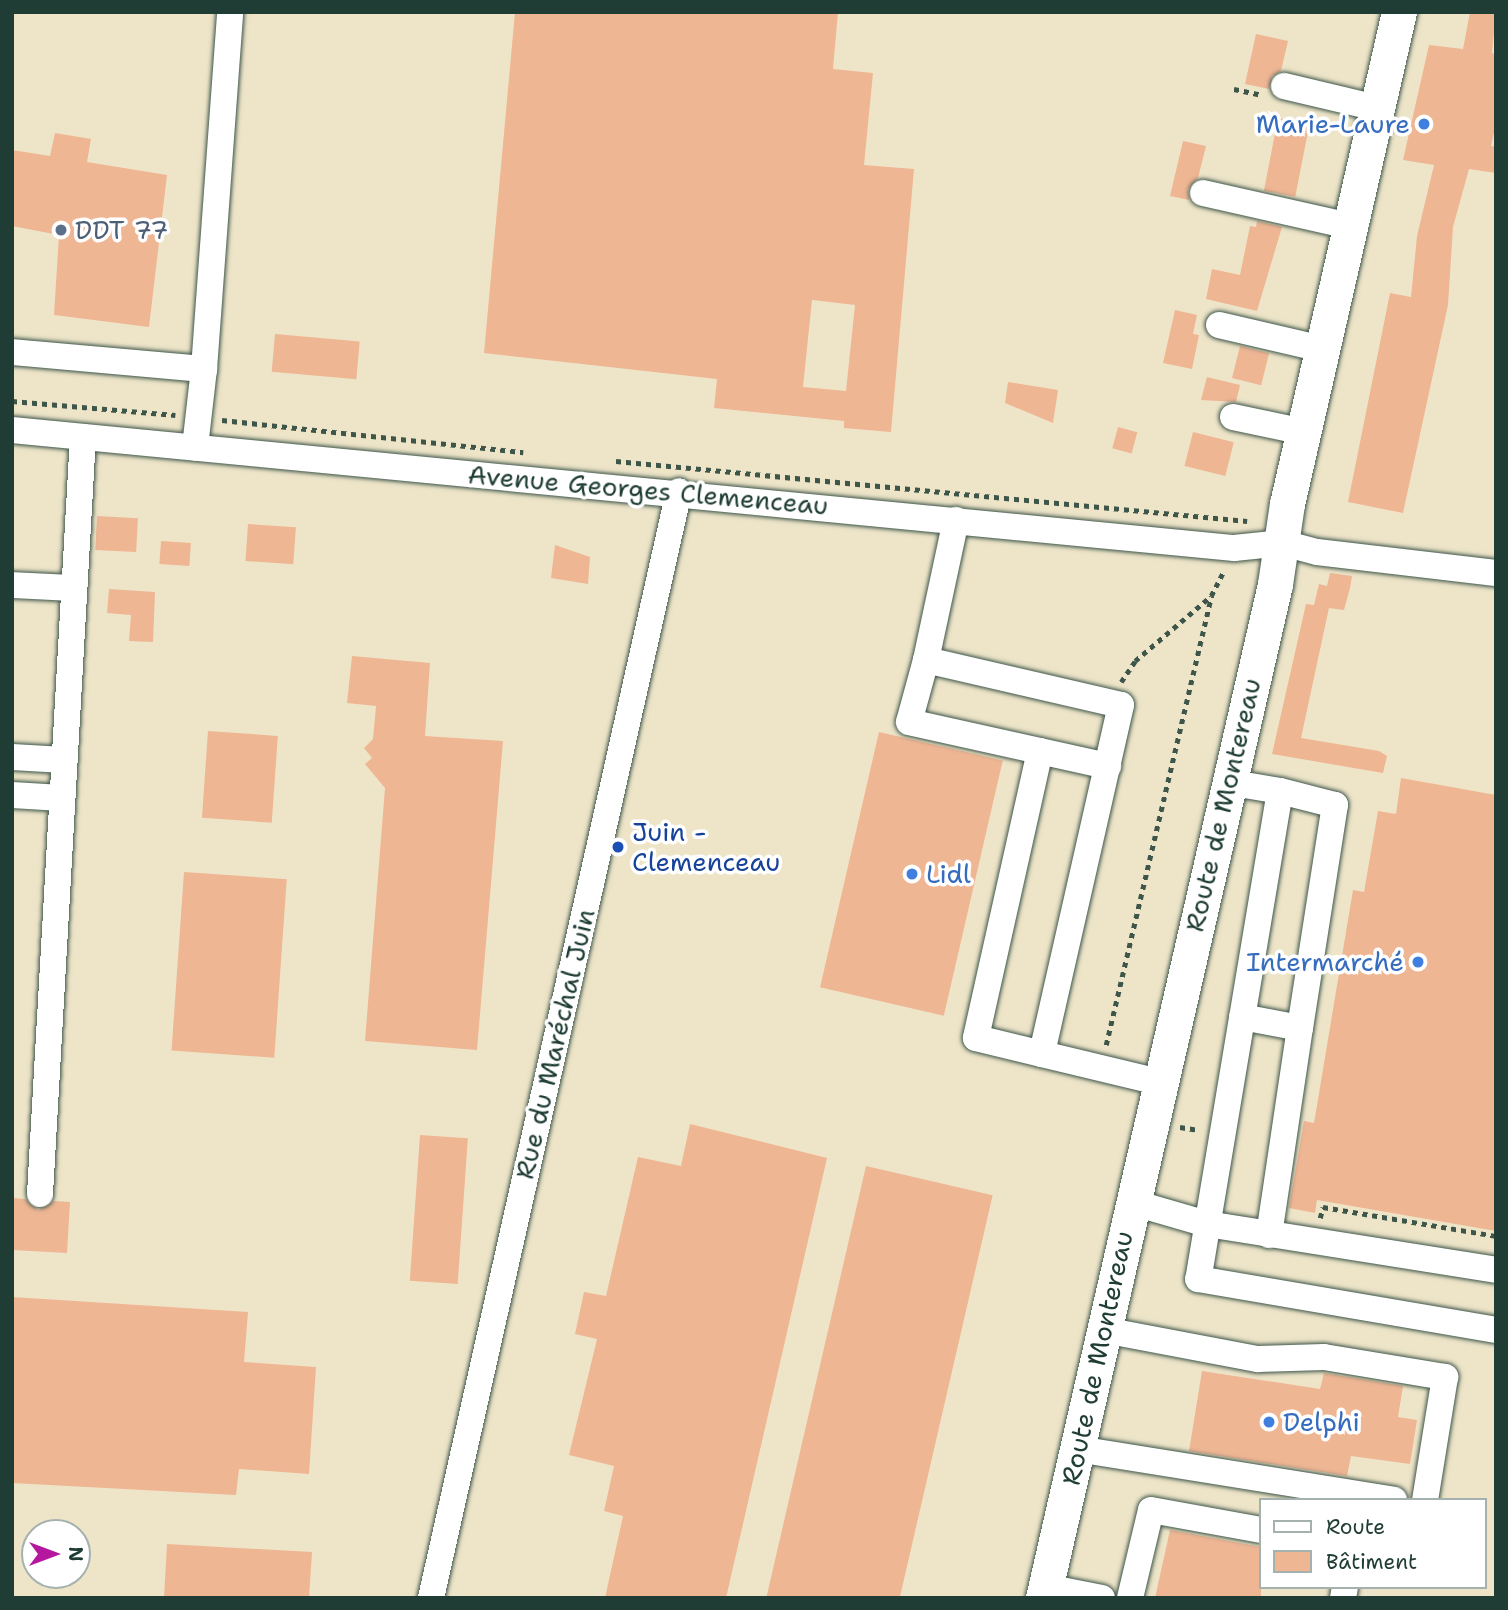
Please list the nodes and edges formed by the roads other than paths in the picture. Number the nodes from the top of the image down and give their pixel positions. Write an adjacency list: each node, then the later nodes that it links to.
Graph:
1 (230, 12): 10 (street)
2 (1399, 12): 4 (main road, Route de Montereau)
3 (1284, 86): 4 (street)
4 (1377, 108): 6 (main road, Route de Montereau)
5 (1203, 192): 6 (street)
6 (1350, 226): 8 (main road, Route de Montereau)
7 (1219, 325): 8 (street)
8 (1322, 349): 13 (main road, Route de Montereau)
9 (12, 352): 10 (street)
10 (204, 369): 15 (street)
11 (1233, 417): 13 (street)
12 (12, 430): 14 (street, Avenue Georges Clemenceau)
13 (1304, 432): 18 (main road, Route de Montereau)
14 (83, 437): 15 (street, Avenue Georges Clemenceau); 21 (street)
15 (195, 447): 16 (street, Avenue Georges Clemenceau)
16 (679, 491): 17 (street, Avenue Georges Clemenceau); 47 (street, Rue du Maréchal Juin)
17 (957, 520): 18 (street, Avenue Georges Clemenceau); 22 (street)
18 (1283, 543): 19 (street); 27 (main road, Route de Montereau)
19 (1496, 573)
20 (12, 585): 21 (street)
21 (74, 588): 25 (street)
22 (926, 660): 23 (street); 26 (street)
23 (1040, 751): 26 (street); 33 (street)
24 (12, 757): 25 (street)
25 (64, 761): 30 (street)
26 (1108, 766): 33 (street)
27 (1227, 782): 28 (street); 34 (main road, Route de Montereau)
28 (1280, 791): 31 (street); 32 (street)
29 (12, 795): 30 (street)
30 (62, 797): 35 (street)
31 (1242, 1017): 32 (street); 37 (street)
32 (1300, 1028): 38 (street)
33 (1042, 1054): 34 (street)
34 (1159, 1083): 36 (main road, Route de Montereau)
35 (40, 1195)
36 (1131, 1202): 37 (street); 40 (main road, Route de Montereau)
37 (1207, 1224): 38 (street); 41 (street)
38 (1269, 1235): 39 (street)
39 (1496, 1270)
40 (1104, 1330): 42 (main road, Route de Montereau); 44 (street)
41 (1496, 1330)
42 (1077, 1449): 43 (street); 46 (main road, Route de Montereau)
43 (1382, 1498)
44 (1425, 1498)
45 (1260, 1530): 49 (street)
46 (1045, 1593): 48 (street)
47 (431, 1598)
48 (1102, 1598)
49 (1130, 1598)

